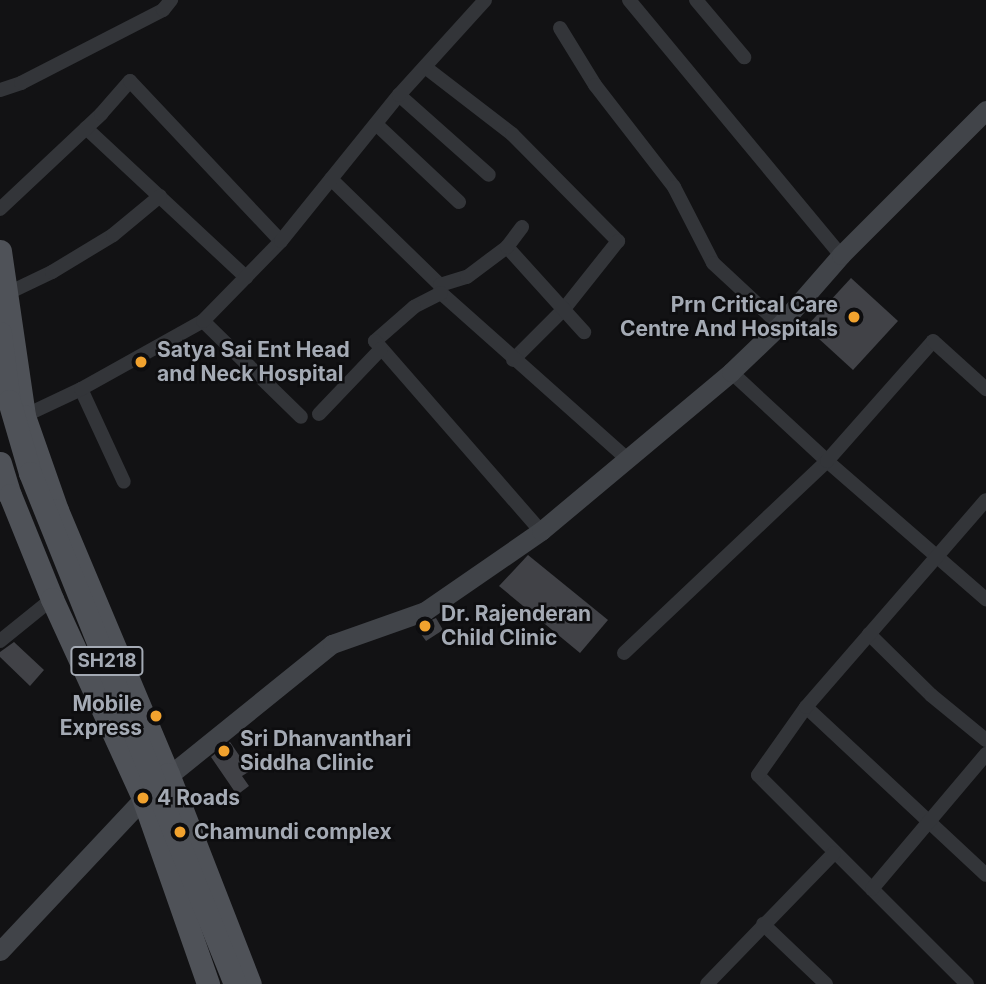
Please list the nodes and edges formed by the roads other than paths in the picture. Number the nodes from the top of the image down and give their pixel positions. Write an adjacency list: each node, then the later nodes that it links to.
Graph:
1 (172, 0): 8 (street)
2 (485, 0): 7 (street)
3 (629, 0): 22 (street)
4 (696, 0): 6 (street)
5 (560, 28): 28 (street)
6 (744, 57)
7 (425, 67): 9 (street); 26 (street)
8 (0, 90)
9 (399, 95): 11 (street); 13 (street)
10 (986, 110): 22 (street)
11 (376, 124): 14 (street); 16 (street)
12 (86, 128): 15 (street); 17 (street); 19 (street)
13 (489, 175)
14 (331, 179): 19 (street); 24 (street)
15 (160, 195): 23 (street); 25 (street)
16 (459, 202)
17 (0, 209)
18 (522, 227): 20 (street)
19 (281, 241): 23 (street)
20 (507, 247): 24 (street); 26 (street)
21 (0, 251): 25 (main road)
22 (841, 255): 28 (street)
23 (246, 277): 27 (street)
24 (441, 289): 31 (street); 32 (street)
25 (6, 294): 37 (main road)
26 (564, 309): 29 (street); 32 (street)
27 (204, 321): 34 (street); 38 (street)
28 (780, 325): 33 (street)
29 (584, 332)
30 (0, 333): 65 (main road, SH218, bridge)
31 (381, 349): 36 (street); 45 (street)
32 (513, 360): 40 (street)
33 (731, 372): 40 (street); 41 (street)
34 (81, 389): 37 (street); 43 (street)
35 (986, 389): 41 (street)
36 (319, 414)
37 (24, 415): 55 (main road)
38 (301, 417)
39 (0, 419): 64 (main road, SH218)
40 (626, 458): 45 (street)
41 (827, 461): 46 (street); 51 (street)
42 (0, 463): 47 (main road)
43 (124, 482)
44 (986, 500): 46 (street)
45 (541, 531): 55 (street)
46 (936, 556): 48 (street); 49 (street)
47 (52, 599): 50 (street); 56 (main road)
48 (986, 599)
49 (869, 635): 52 (street); 53 (street)
50 (0, 641)
51 (624, 653)
52 (806, 707): 57 (street); 58 (street)
53 (986, 740)
54 (983, 762): 57 (street)
55 (168, 775): 56 (street); 66 (main road)
56 (143, 798): 62 (street); 63 (main road)
57 (930, 821): 59 (street); 60 (street)
58 (834, 853): 60 (street); 61 (street)
59 (986, 875)
60 (872, 889): 69 (street)
61 (763, 924): 67 (street); 68 (street)
62 (1, 949)
63 (208, 984)
64 (222, 984)
65 (235, 984)
66 (250, 984)
67 (706, 984)
68 (825, 984)
69 (967, 984)

